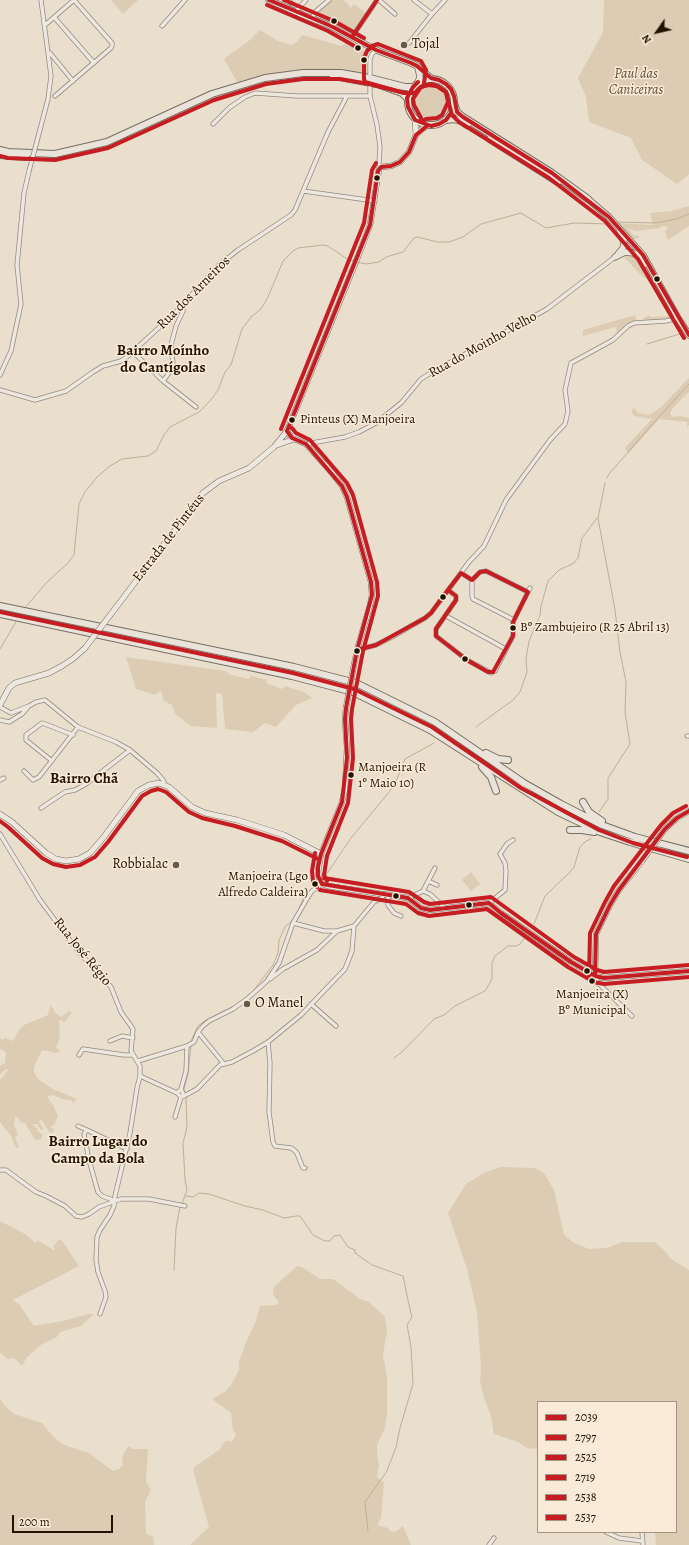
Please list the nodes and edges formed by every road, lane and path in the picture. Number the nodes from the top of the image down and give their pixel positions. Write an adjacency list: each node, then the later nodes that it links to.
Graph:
1 (41, 0): 14 (street)
2 (74, 0): 13 (street); 23 (street)
3 (185, 0): 17 (street)
4 (269, 0): 10 (main road)
5 (306, 0): 10 (street)
6 (329, 0): 15 (street)
7 (378, 0): 11 (street); 18 (street)
8 (414, 0): 12 (street)
9 (445, 0): 12 (street)
10 (295, 12): 15 (main road)
11 (395, 14)
12 (432, 14): 19 (street)
13 (54, 17): 14 (street); 16 (street); 23 (street)
14 (44, 19): 16 (street)
15 (312, 19): 18 (main road)
16 (45, 25): 21 (street)
17 (162, 26)
18 (352, 38): 20 (main road)
19 (409, 44)
20 (376, 50): 24 (main road); 26 (street)
21 (49, 52): 22 (street); 25 (street)
22 (58, 63): 25 (street); 28 (street)
23 (94, 63): 28 (street)
24 (417, 66): 27 (main road); 29 (main road)
25 (50, 67): 57 (street, bridge)
26 (370, 78): 30 (highway); 42 (highway)
27 (431, 78): 29 (highway); 36 (highway)
28 (73, 81): 32 (street)
29 (418, 82): 30 (highway)
30 (412, 87): 35 (highway)
31 (370, 88): 34 (street)
32 (55, 96)
33 (347, 96): 34 (street); 39 (street); 45 (street, Rua dos Arneiros)
34 (370, 96): 44 (street)
35 (407, 98): 37 (highway); 43 (highway)
36 (454, 103): 38 (highway); 46 (highway)
37 (415, 120): 40 (highway); 41 (street)
38 (446, 120): 40 (highway); 46 (highway)
39 (213, 124)
40 (428, 125): 41 (street)
41 (416, 135): 44 (street)
42 (0, 150)
43 (0, 155)
44 (381, 167): 47 (street, Estrada de Pintéus)
45 (303, 191): 47 (street); 53 (street, Rua dos Arneiros)
46 (588, 199): 48 (main road)
47 (375, 201): 61 (street, Estrada de Pintéus)
48 (620, 229): 49 (main road); 51 (main road)
49 (631, 241): 50 (main road); 52 (main road)
50 (625, 252): 51 (main road); 52 (main road)
51 (615, 257): 63 (street, Rua do Moinho Velho)
52 (651, 269): 54 (main road)
53 (183, 305): 56 (street, Rua dos Arneiros); 58 (street)
54 (678, 318): 55 (main road); 65 (street)
55 (689, 335)
56 (133, 352): 58 (street); 59 (street, Rua dos Arneiros)
57 (0, 375)
58 (163, 381): 60 (street)
59 (0, 390)
60 (196, 407)
61 (287, 431): 62 (street); 64 (street, Estrada de Pintéus)
62 (294, 439): 63 (street); 64 (street)
63 (306, 444): 73 (street)
64 (274, 447): 74 (street, Estrada de Pintéus, bridge)
65 (461, 572): 66 (street); 67 (street)
66 (472, 580): 71 (street); 71 (street)
67 (448, 590): 70 (street); 73 (street)
68 (3, 607): 79 (highway)
69 (0, 614): 80 (highway)
70 (446, 616): 72 (street); 72 (street)
71 (514, 620): 72 (street)
72 (506, 649)
73 (357, 650): 99 (street, bridge)
74 (0, 706): 75 (street)
75 (29, 706): 76 (street); 77 (street)
76 (0, 720)
77 (78, 727): 78 (street); 81 (street)
78 (72, 735): 83 (street); 83 (street)
79 (465, 742): 82 (highway); 94 (highway)
80 (457, 748): 88 (highway); 96 (highway)
81 (130, 750): 87 (street); 90 (street)
82 (508, 760)
83 (52, 761): 84 (street)
84 (24, 771)
85 (4, 778): 86 (street)
86 (0, 780)
87 (165, 785): 92 (street); 99 (street)
88 (496, 792)
89 (583, 802): 94 (highway)
90 (41, 808)
91 (689, 811): 115 (street, bridge)
92 (0, 814)
93 (570, 830): 96 (highway)
94 (619, 831): 98 (highway)
95 (0, 834): 121 (street, Rua José Régio)
96 (620, 839): 100 (highway)
97 (513, 840): 108 (street)
98 (689, 851)
99 (321, 854): 102 (street)
100 (689, 859)
101 (434, 868): 103 (street)
102 (321, 881): 106 (street); 111 (street)
103 (428, 881): 104 (street); 105 (street)
104 (437, 885)
105 (423, 891): 107 (street); 109 (street)
106 (386, 894): 107 (street); 110 (street); 112 (street)
107 (408, 898): 109 (street)
108 (489, 903): 109 (street); 115 (street)
109 (446, 908)
110 (400, 916)
111 (293, 924): 113 (street); 116 (street)
112 (354, 926): 113 (street); 117 (street)
113 (337, 931): 116 (street)
114 (689, 971): 115 (street)
115 (595, 976): 118 (street)
116 (267, 981): 120 (street)
117 (311, 1004): 119 (street); 123 (street)
118 (632, 1016)
119 (336, 1026)
120 (198, 1032): 124 (street); 128 (street)
121 (133, 1038): 122 (street); 126 (street, Rua José Régio)
122 (110, 1041)
123 (268, 1042): 128 (street); 137 (street)
124 (190, 1045): 127 (street); 130 (street)
125 (79, 1055): 126 (street)
126 (133, 1055): 127 (street)
127 (138, 1061): 129 (street)
128 (224, 1064): 132 (street)
129 (140, 1076): 131 (street); 136 (street)
130 (181, 1089): 131 (street); 132 (street)
131 (177, 1093): 132 (street)
132 (184, 1096): 133 (street)
133 (175, 1117)
134 (78, 1126): 135 (street)
135 (87, 1130): 136 (street); 139 (street)
136 (127, 1149): 139 (street)
137 (305, 1168)
138 (0, 1170): 139 (street)
139 (114, 1200): 140 (street); 141 (street)
140 (185, 1206)
141 (100, 1314)
142 (608, 1533): 144 (street)
143 (494, 1538): 145 (street)
144 (642, 1543)
145 (490, 1545)

